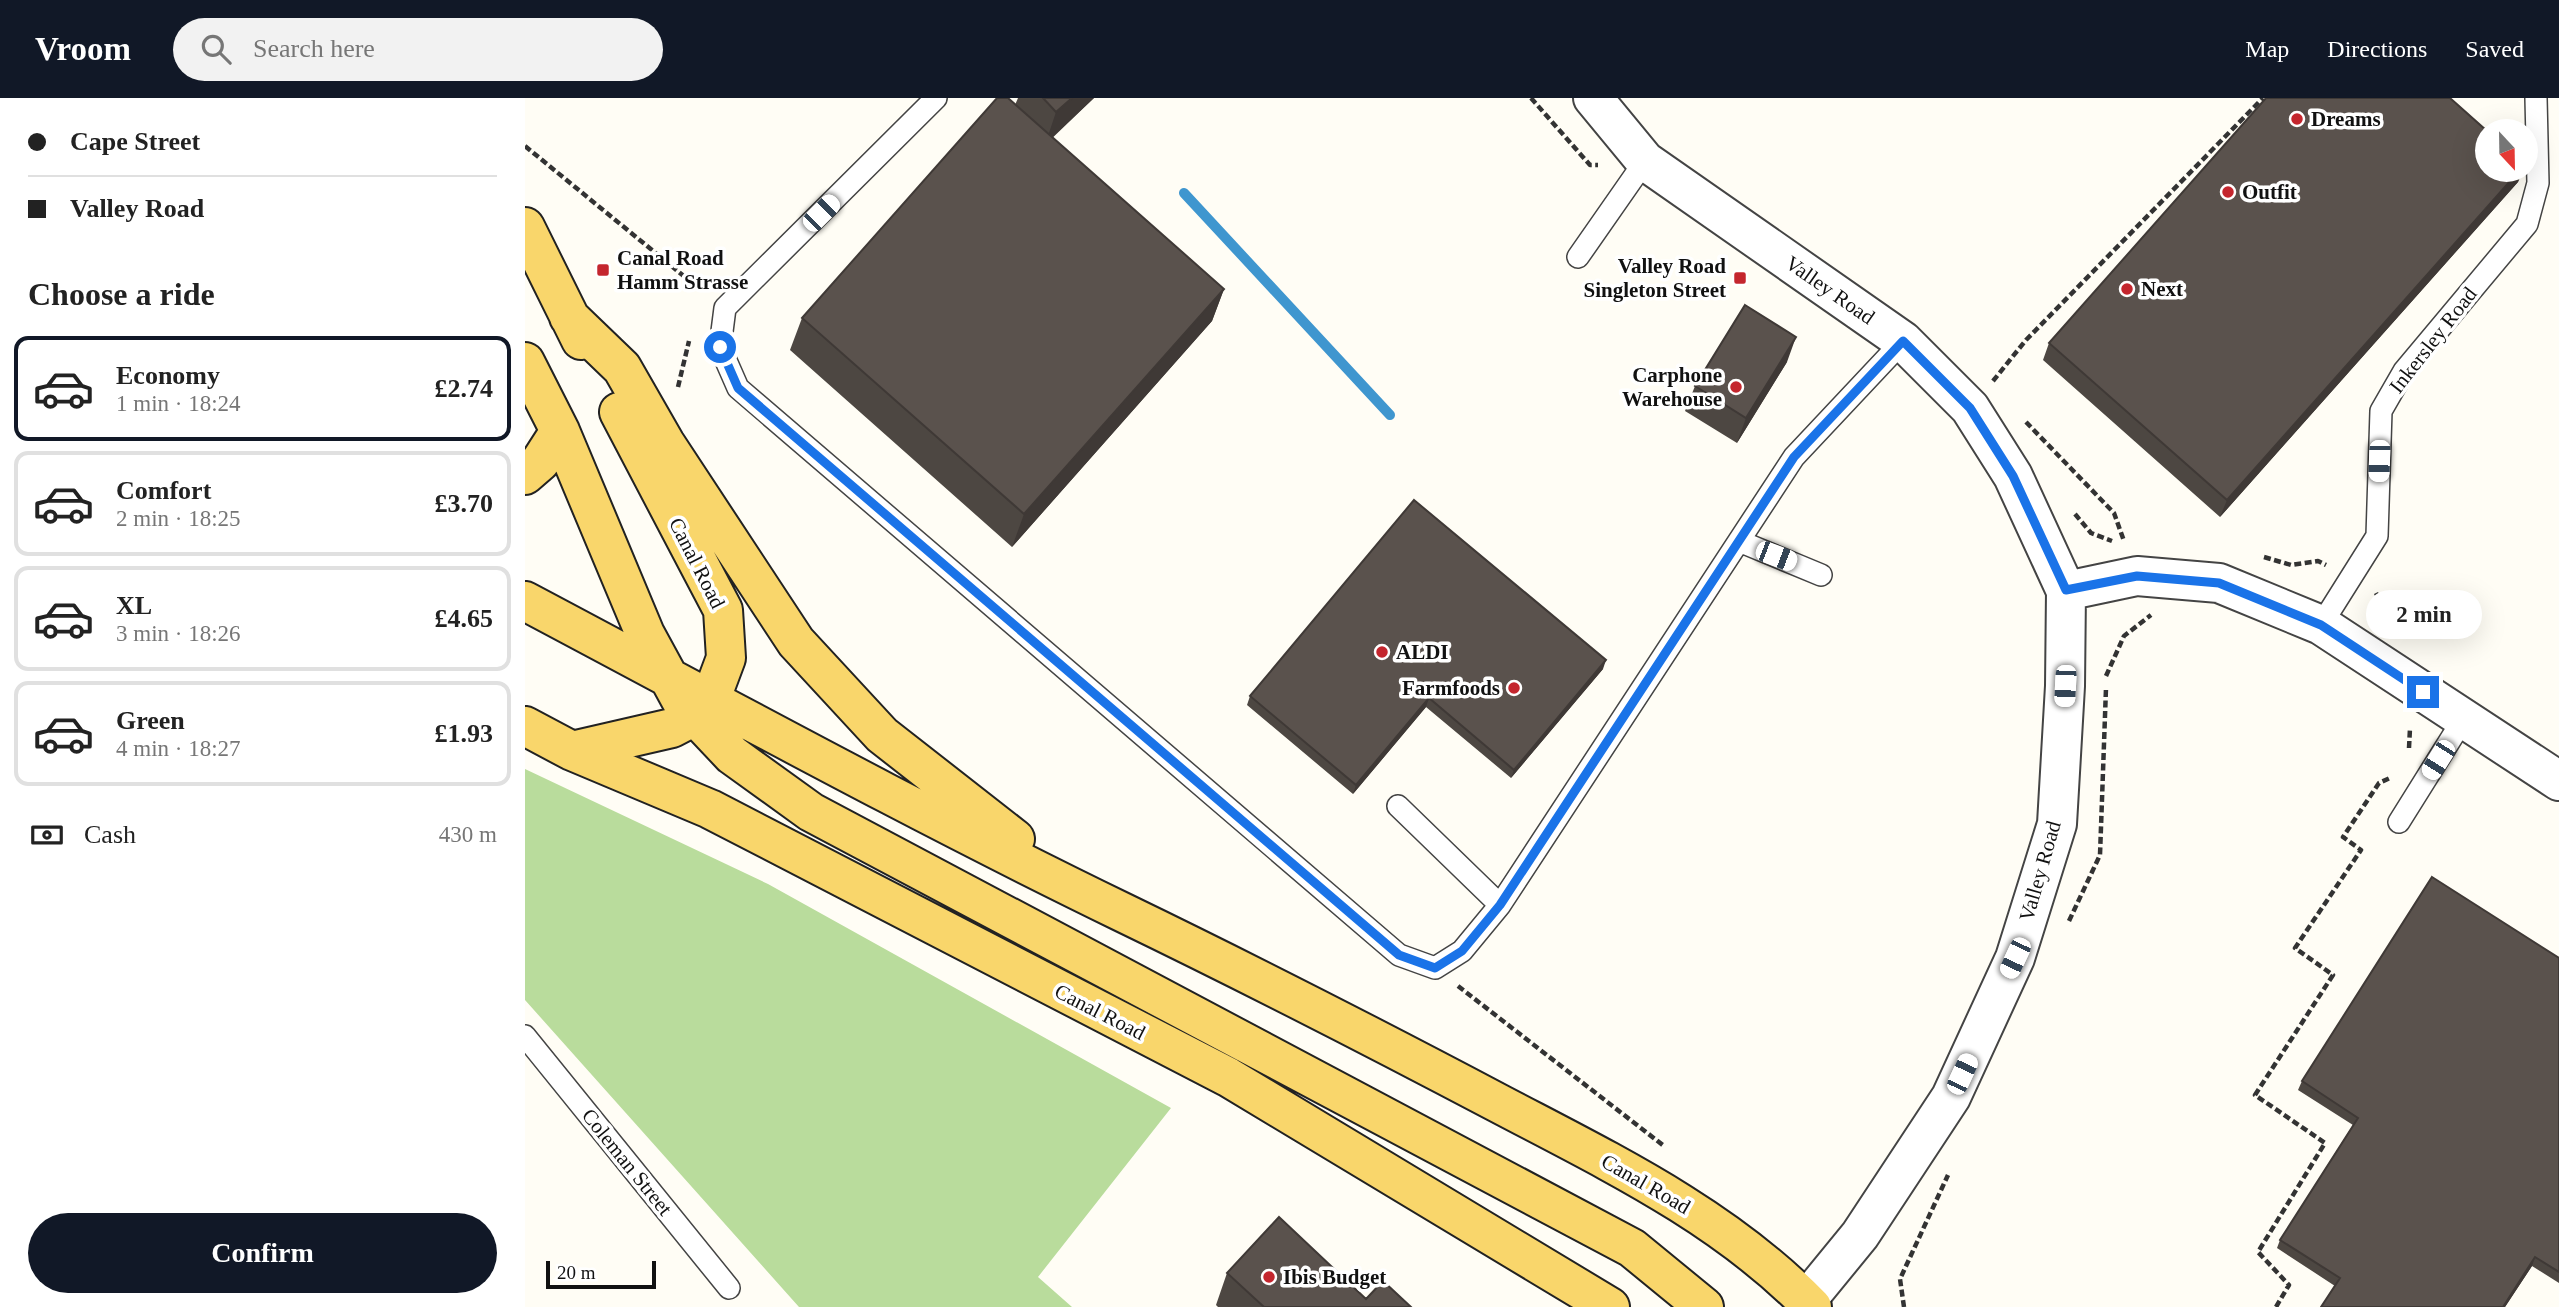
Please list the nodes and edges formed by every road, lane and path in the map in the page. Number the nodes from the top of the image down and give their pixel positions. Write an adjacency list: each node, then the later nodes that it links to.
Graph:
1 (936, 98): 12 (lane)
2 (1531, 98): 7 (path)
3 (1593, 98): 7 (street, Valley Road)
4 (2263, 98): 17 (path)
5 (2536, 98): 26 (lane, Inkersley Road)
6 (525, 146): 10 (path)
7 (1645, 161): 9 (lane); 15 (street, Valley Road)
8 (525, 227): 13 (main road, Canal Road)
9 (1578, 257)
10 (701, 289): 11 (path); 12 (path)
11 (698, 302)
12 (725, 308): 46 (lane)
13 (569, 317): 19 (main road, Canal Road); 33 (main road, Canal Road)
14 (692, 328): 19 (path)
15 (1903, 341): 17 (street, Valley Road); 22 (lane)
16 (525, 362): 18 (main road)
17 (1970, 408): 27 (street, Valley Road)
18 (560, 431): 20 (main road); 32 (main road)
19 (665, 443): 43 (main road, Canal Road)
20 (525, 475)
21 (2069, 503): 23 (path)
22 (1739, 541): 25 (lane); 44 (lane)
23 (2137, 543)
24 (2256, 555): 26 (path)
25 (1821, 575)
26 (2351, 577): 30 (lane, Inkersley Road); 31 (path)
27 (2066, 590): 30 (street); 51 (street, Valley Road)
28 (525, 601): 32 (main road)
29 (2154, 612): 45 (path)
30 (2321, 625): 34 (street)
31 (2399, 629)
32 (669, 678): 33 (main road)
33 (702, 708): 37 (main road); 43 (main road, Canal Road); 53 (main road)
34 (2464, 718): 40 (street); 42 (lane)
35 (2410, 722): 38 (path)
36 (525, 726): 37 (main road, Canal Road)
37 (572, 751): 52 (main road, Canal Road)
38 (2409, 754)
39 (2392, 776): 55 (path)
40 (2559, 781)
41 (1398, 806): 44 (lane)
42 (2399, 822)
43 (1088, 895): 51 (main road, Canal Road)
44 (1500, 905): 46 (lane)
45 (2065, 930)
46 (1435, 968): 48 (path)
47 (525, 1036): 50 (lane, Coleman Street)
48 (1674, 1154)
49 (1953, 1166): 54 (path)
50 (729, 1287)
51 (1807, 1305)
52 (1610, 1307)
53 (1704, 1307)
54 (1904, 1307)
55 (2276, 1307)

